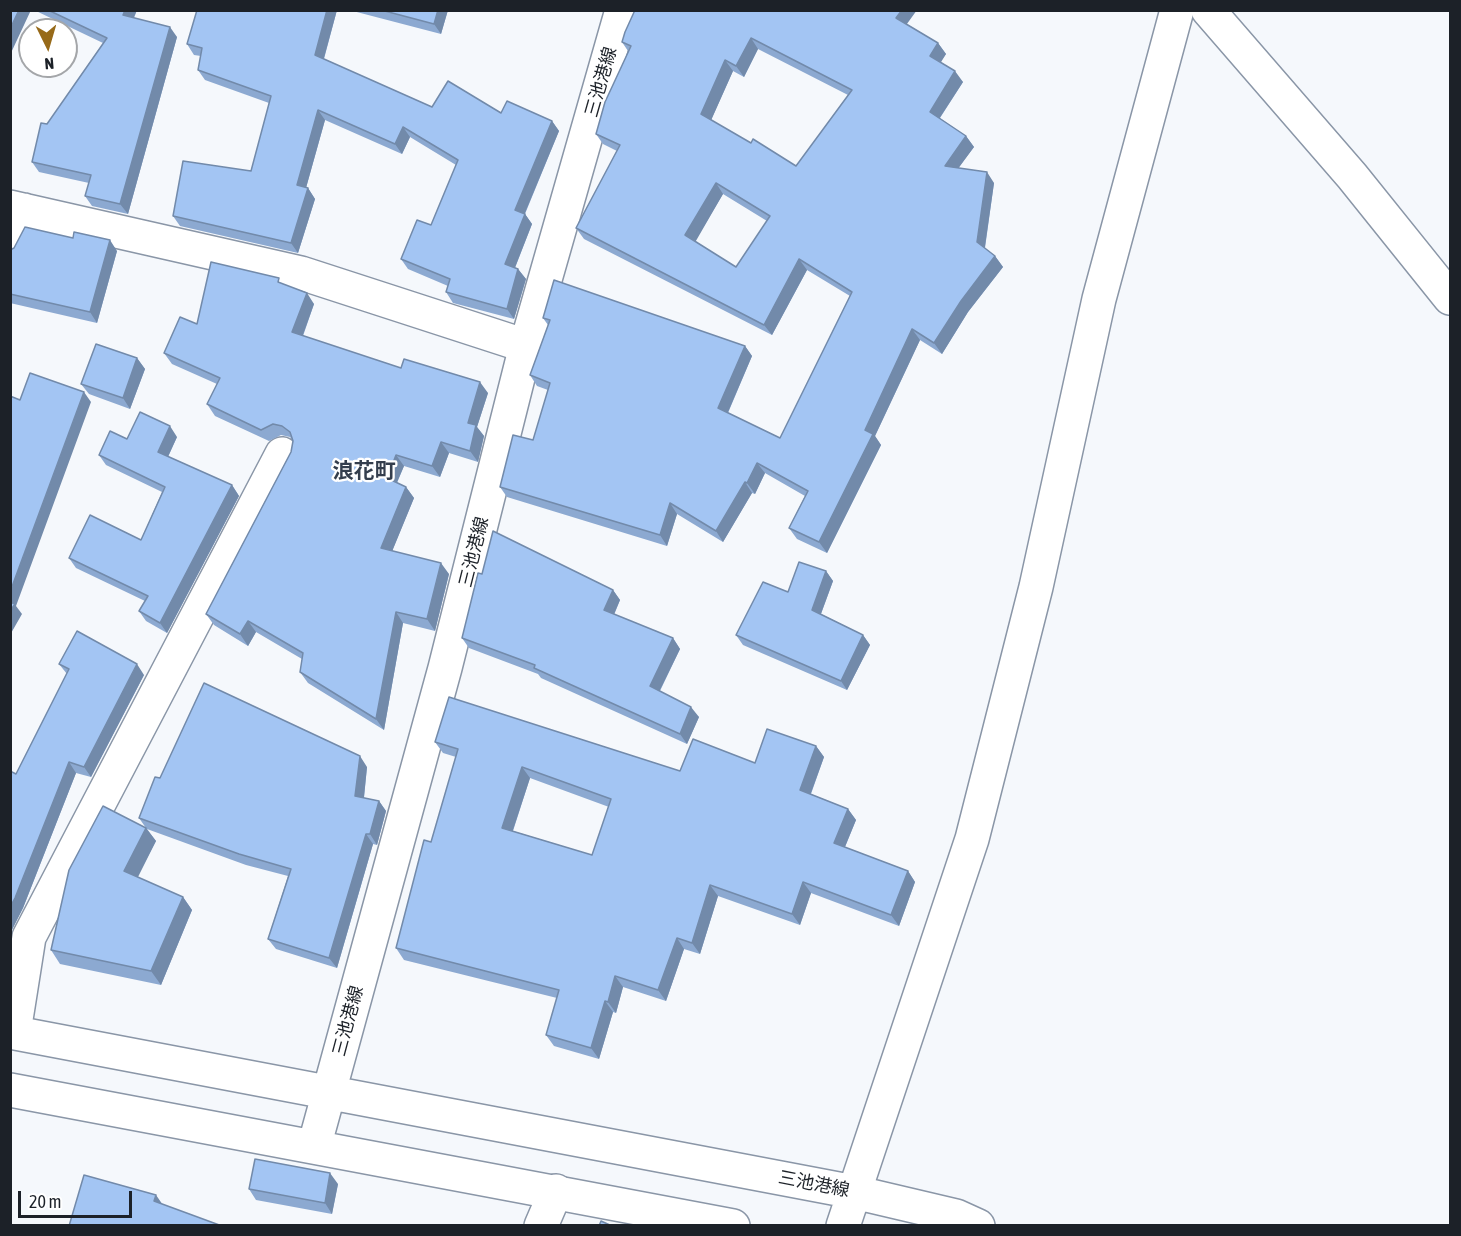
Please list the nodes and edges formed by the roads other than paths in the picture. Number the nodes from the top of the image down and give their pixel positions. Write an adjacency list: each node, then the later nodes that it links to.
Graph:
1 (622, 10): 7 (main road, 三池港線)
2 (1177, 10): 14 (main road)
3 (1208, 10): 6 (main road)
4 (17, 208): 5 (main road); 7 (main road)
5 (10, 244)
6 (1450, 298)
7 (526, 346): 11 (main road, 三池港線)
8 (282, 454): 9 (main road)
9 (12, 1032): 11 (main road, 三池港線)
10 (10, 1090): 12 (main road)
11 (328, 1093): 12 (main road, 三池港線); 14 (main road, 三池港線)
12 (314, 1147): 13 (main road)
13 (556, 1191): 15 (main road); 16 (main road)
14 (854, 1192): 17 (main road); 18 (main road, 三池港線)
15 (541, 1226)
16 (733, 1226)
17 (843, 1226)
18 (978, 1226)

